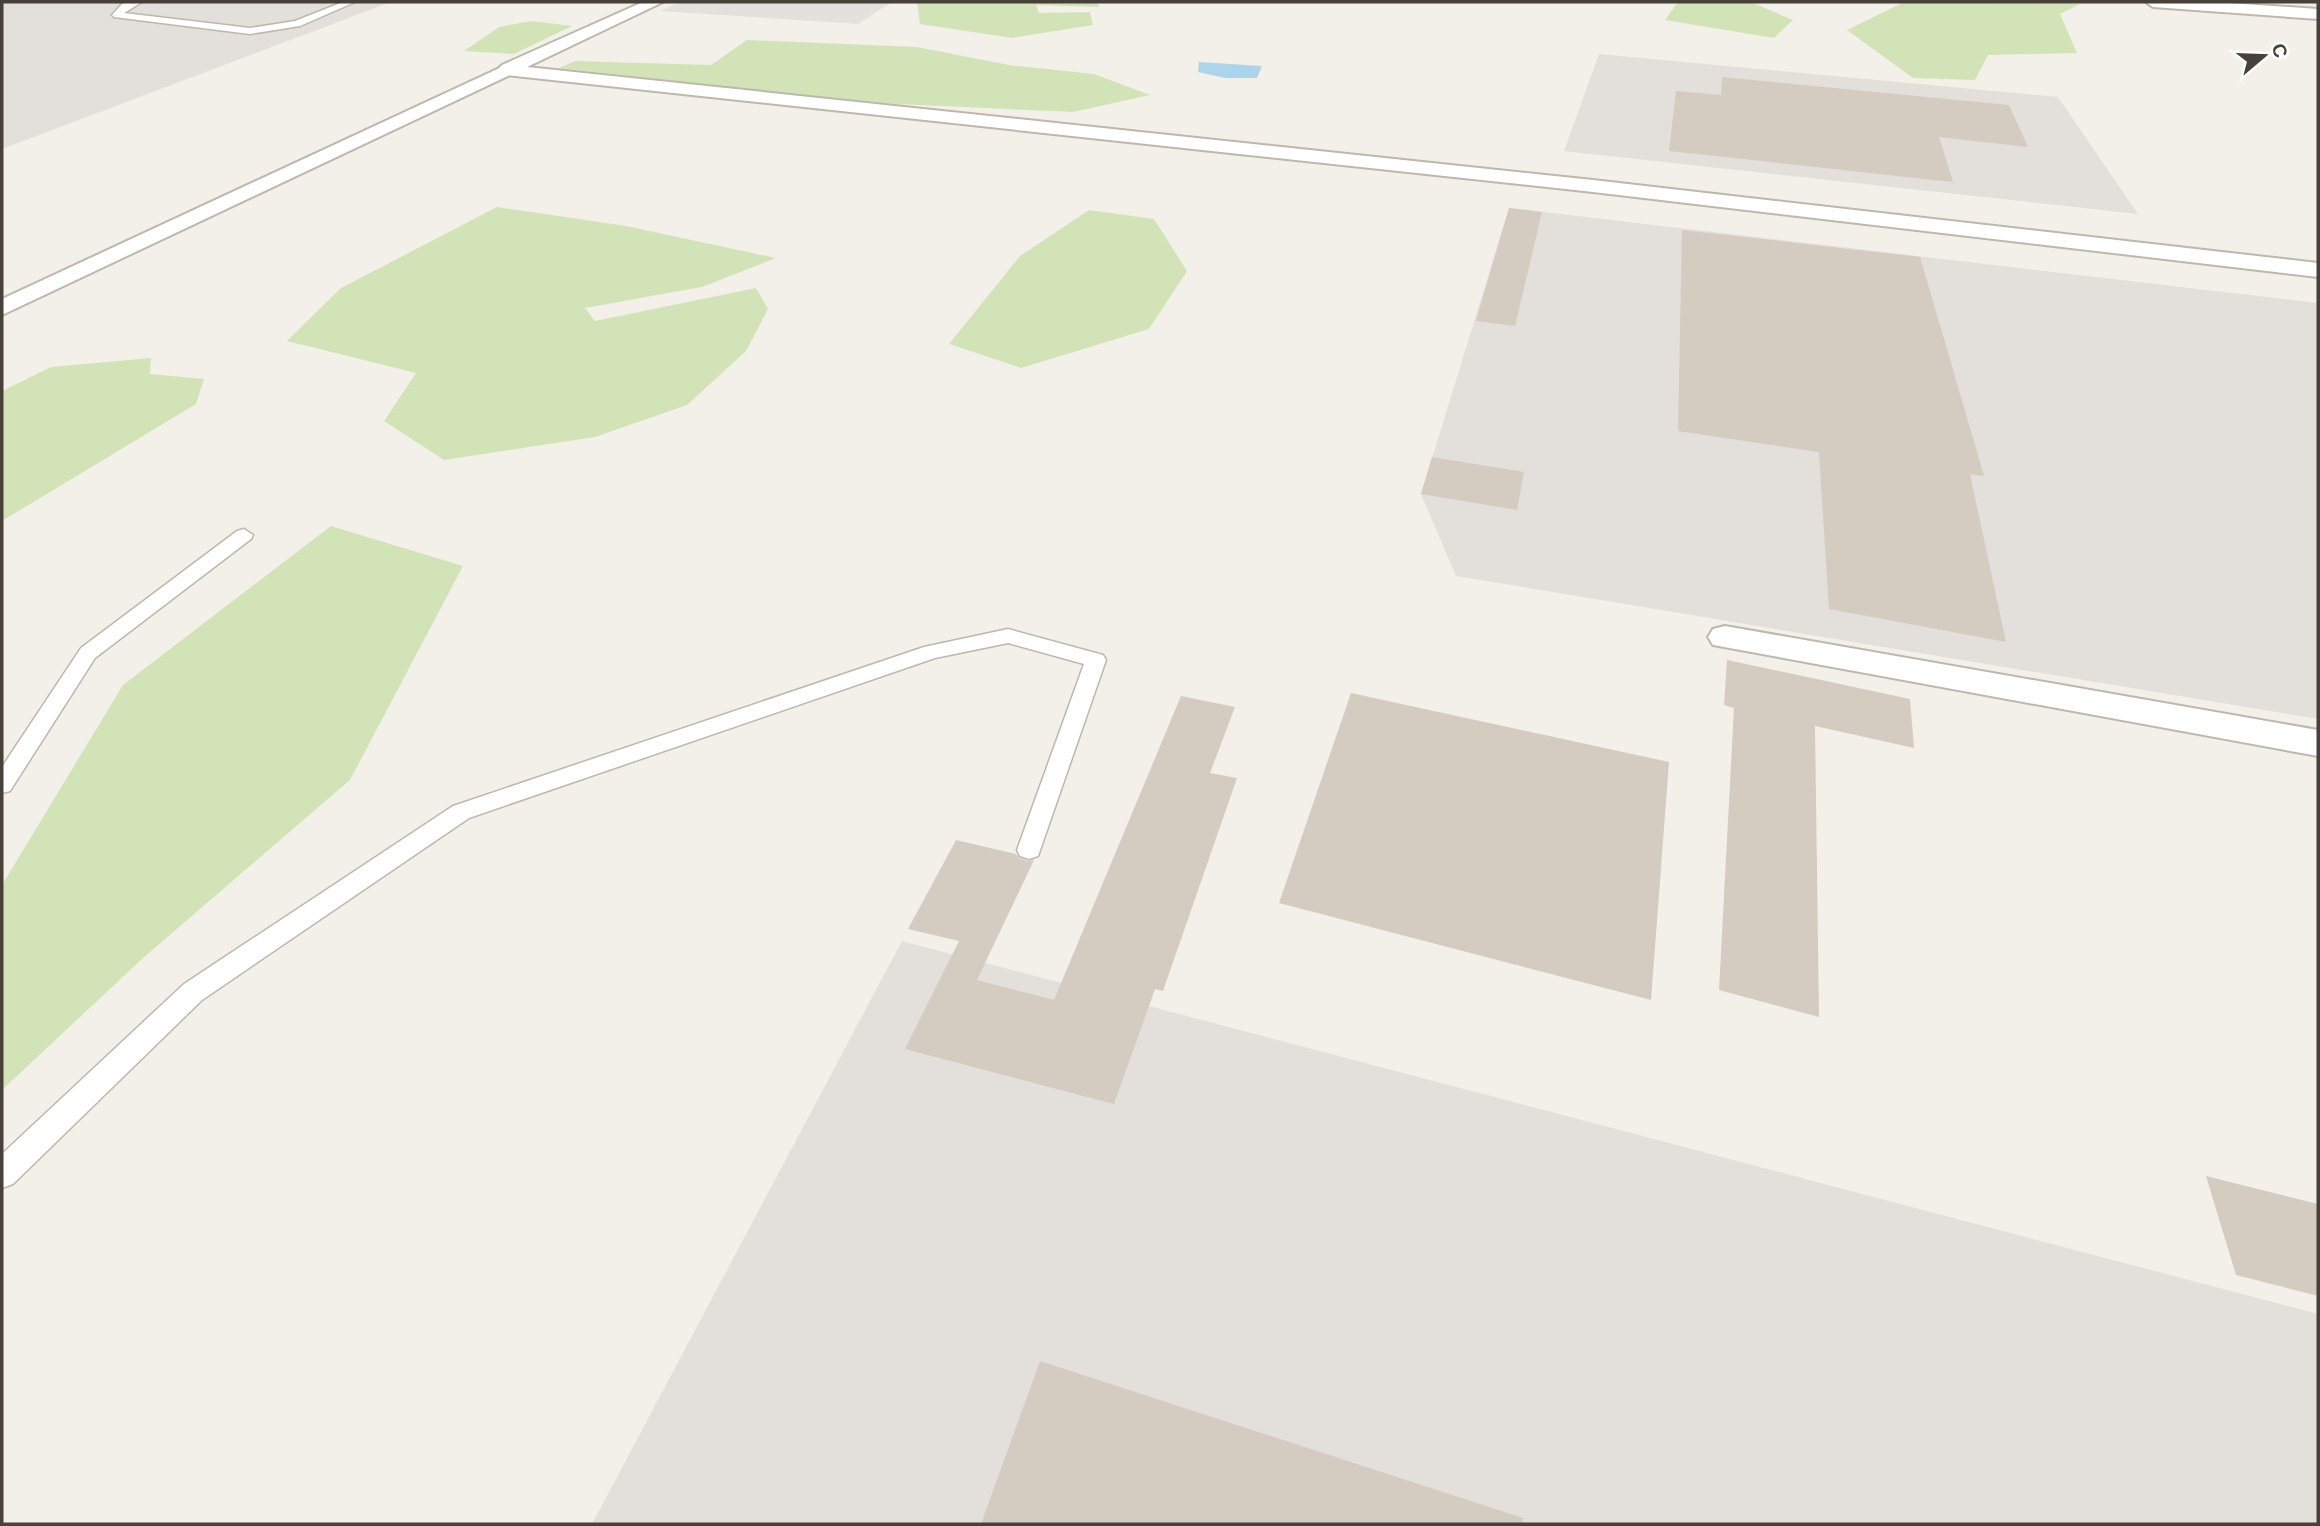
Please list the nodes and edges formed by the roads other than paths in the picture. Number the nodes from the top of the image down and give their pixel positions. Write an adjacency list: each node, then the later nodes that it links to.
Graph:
1 (137, 2): 2 (lane)
2 (351, 2)
3 (655, 2): 6 (street)
4 (2153, 2): 5 (street)
5 (2318, 13)
6 (506, 69): 7 (street); 8 (street)
7 (2318, 270)
8 (2, 308)
9 (244, 536): 12 (lane)
10 (1725, 637): 11 (street)
11 (2318, 743)
12 (2, 785)
13 (1029, 850): 14 (lane)
14 (2, 1174)

